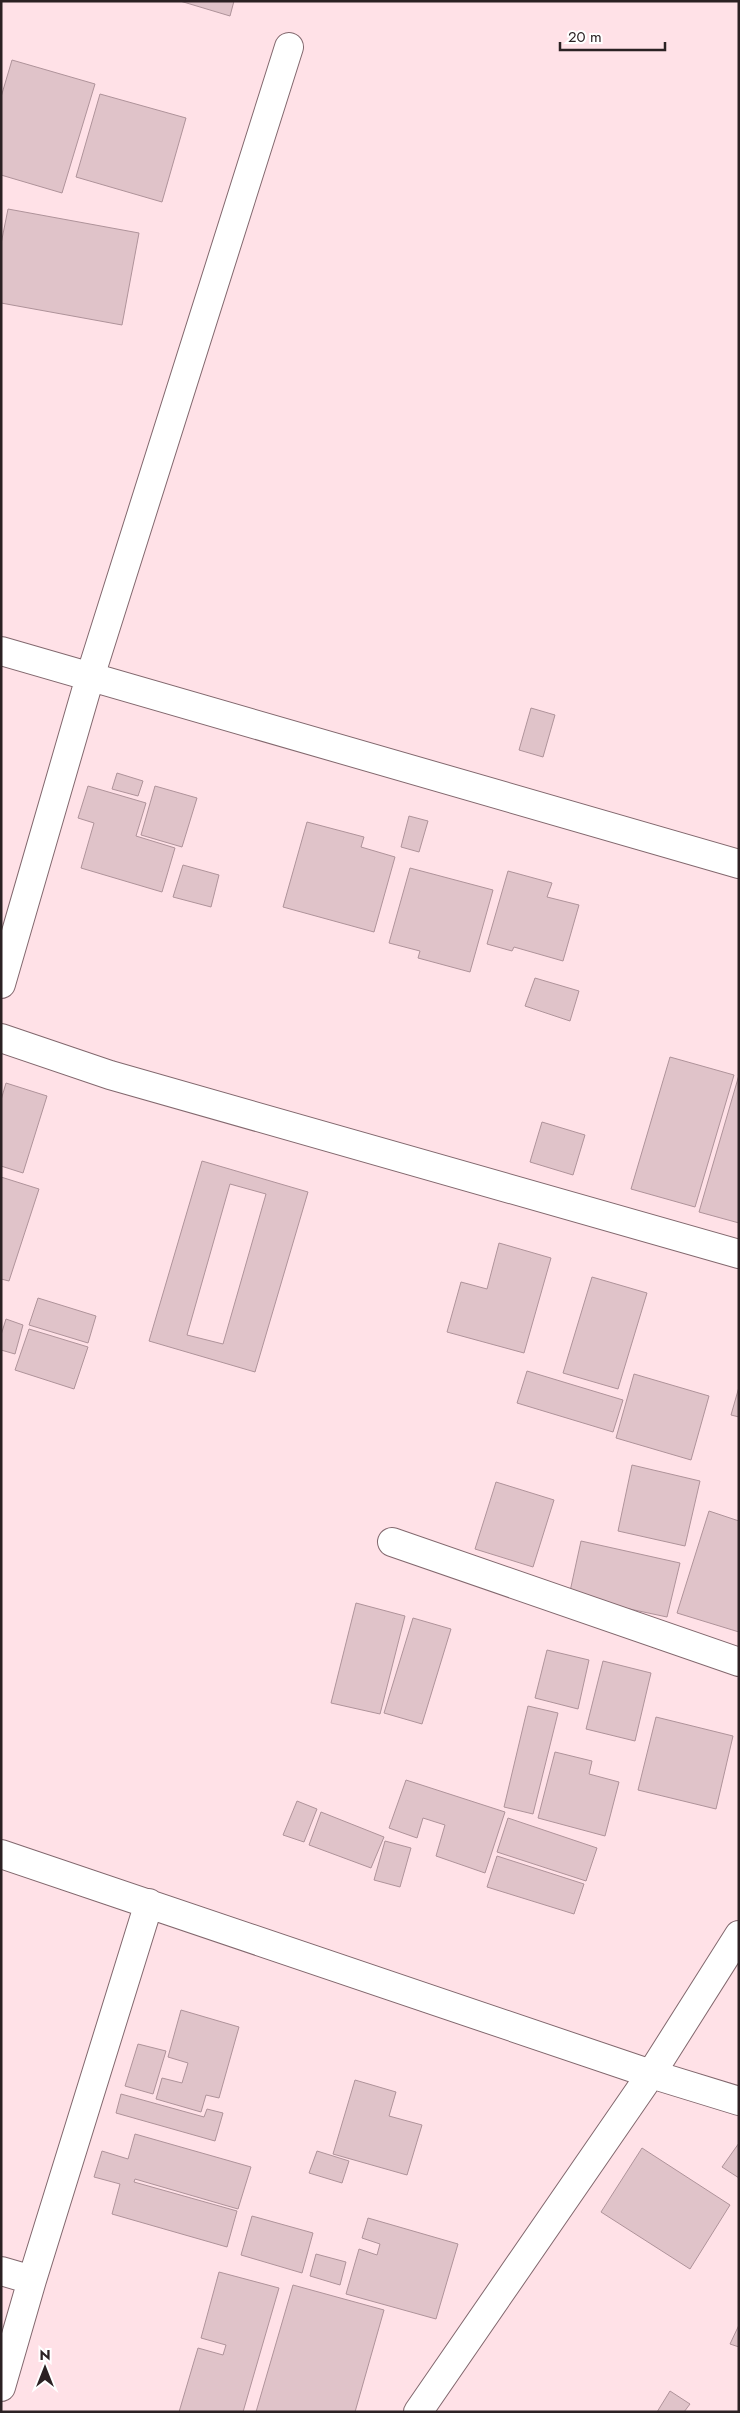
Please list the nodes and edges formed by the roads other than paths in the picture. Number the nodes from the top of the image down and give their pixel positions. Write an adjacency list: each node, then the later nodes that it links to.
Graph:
1 (289, 47): 3 (street)
2 (1, 651): 3 (street)
3 (90, 677): 4 (street); 5 (street)
4 (739, 864)
5 (1, 984)
6 (1, 1038): 7 (street)
7 (739, 1254)
8 (392, 1542): 9 (street)
9 (739, 1662)
10 (1, 1854): 11 (street)
11 (149, 1903): 13 (street); 16 (street)
12 (739, 1935): 13 (street)
13 (651, 2074): 14 (street); 18 (street)
14 (739, 2101)
15 (1, 2271): 16 (street)
16 (32, 2280): 17 (street)
17 (1, 2387)
18 (418, 2412)

